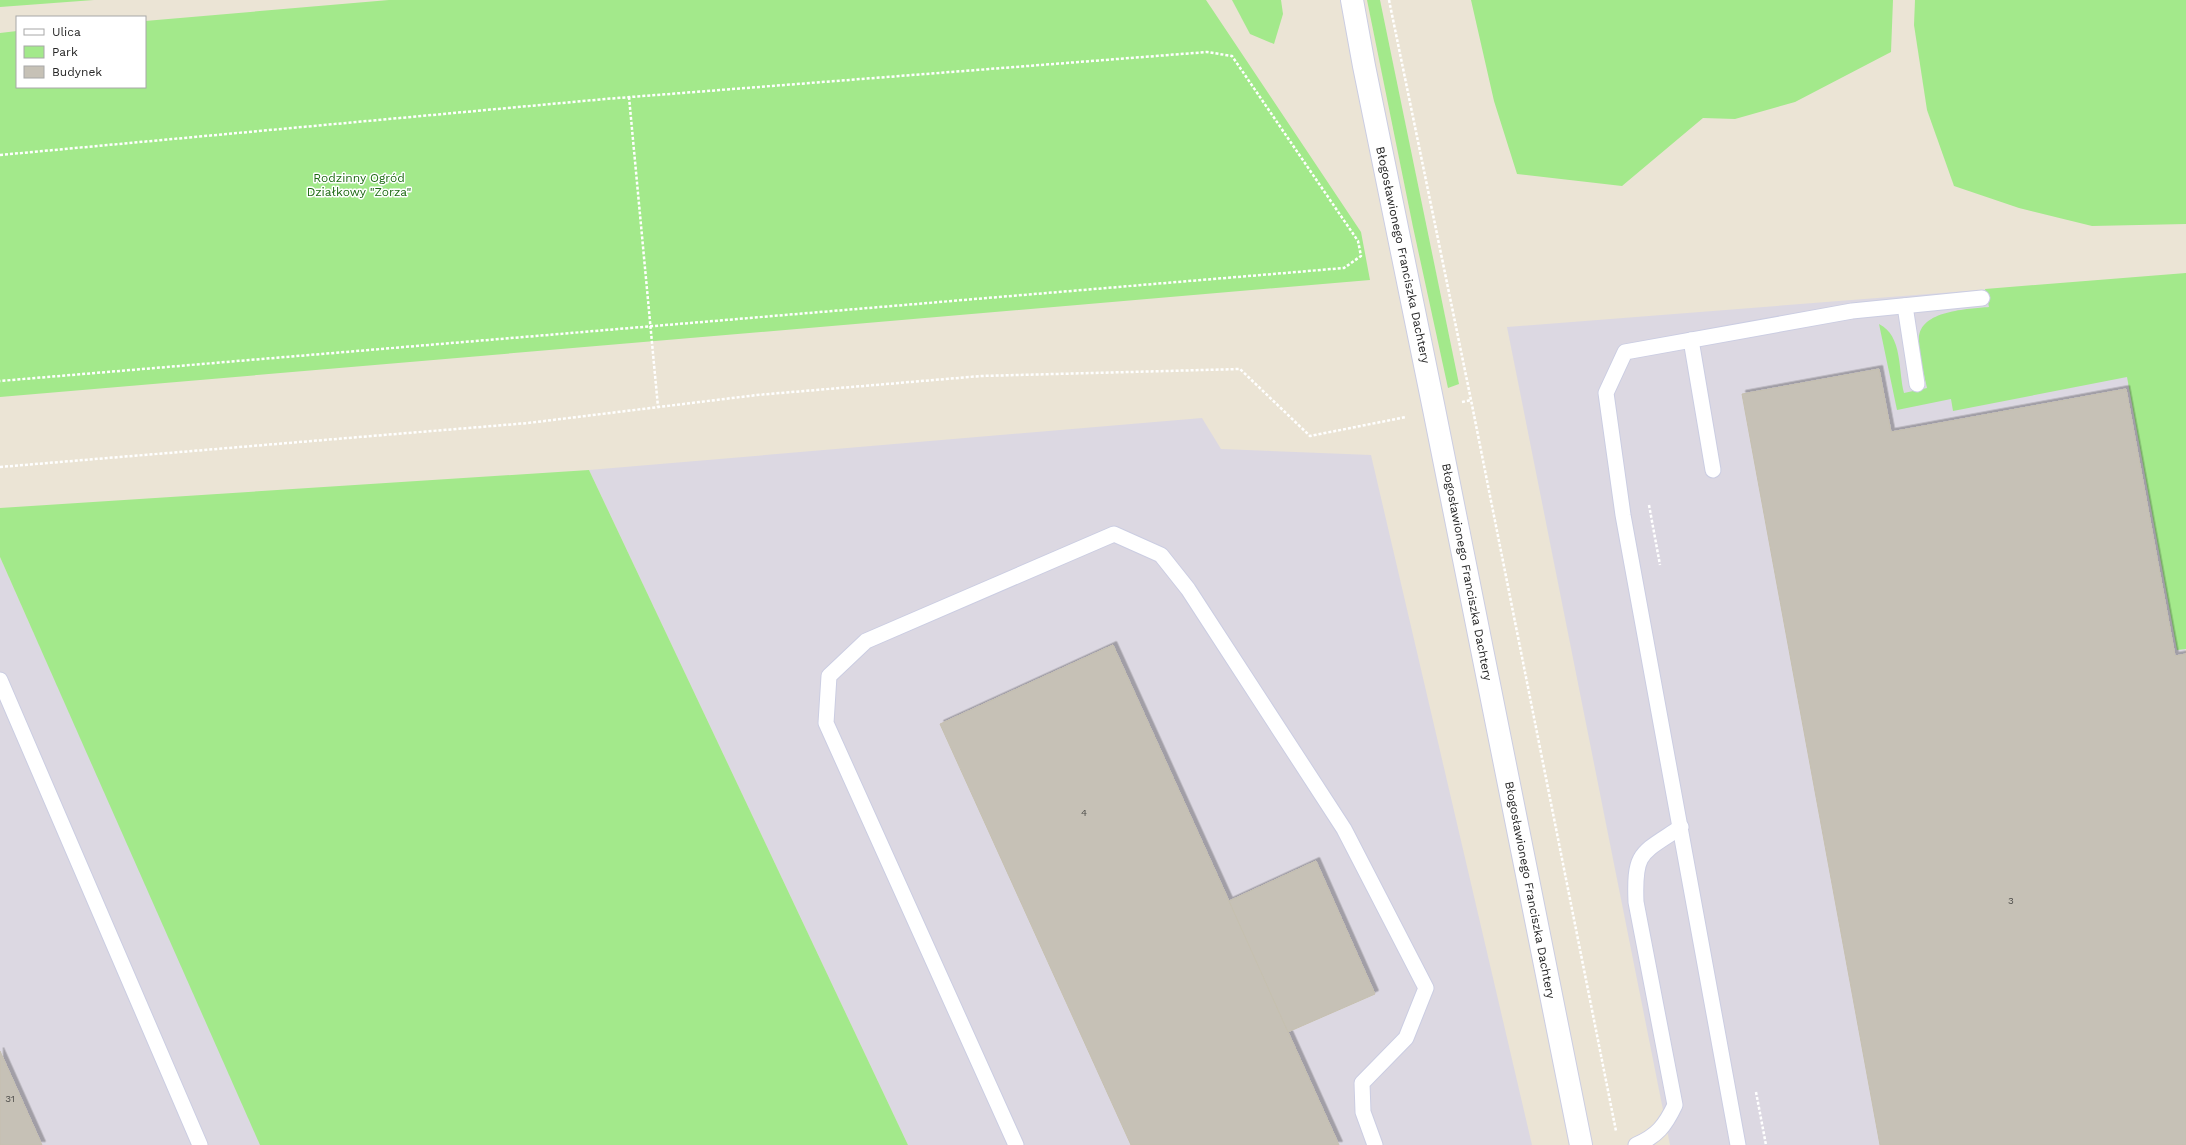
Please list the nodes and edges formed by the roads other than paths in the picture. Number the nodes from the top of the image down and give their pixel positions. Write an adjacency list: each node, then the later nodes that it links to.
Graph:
1 (1352, 0): 12 (street, Błogosławionego Franciszka Dachtery)
2 (1982, 298): 3 (lane)
3 (1905, 306): 4 (lane); 5 (lane)
4 (1691, 340): 6 (lane); 8 (lane)
5 (1917, 384)
6 (1713, 470)
7 (0, 680): 9 (lane)
8 (1681, 826): 13 (lane); 14 (lane)
9 (200, 1145)
10 (1016, 1145): 11 (lane)
11 (1375, 1145)
12 (1581, 1145)
13 (1636, 1145)
14 (1738, 1145)

